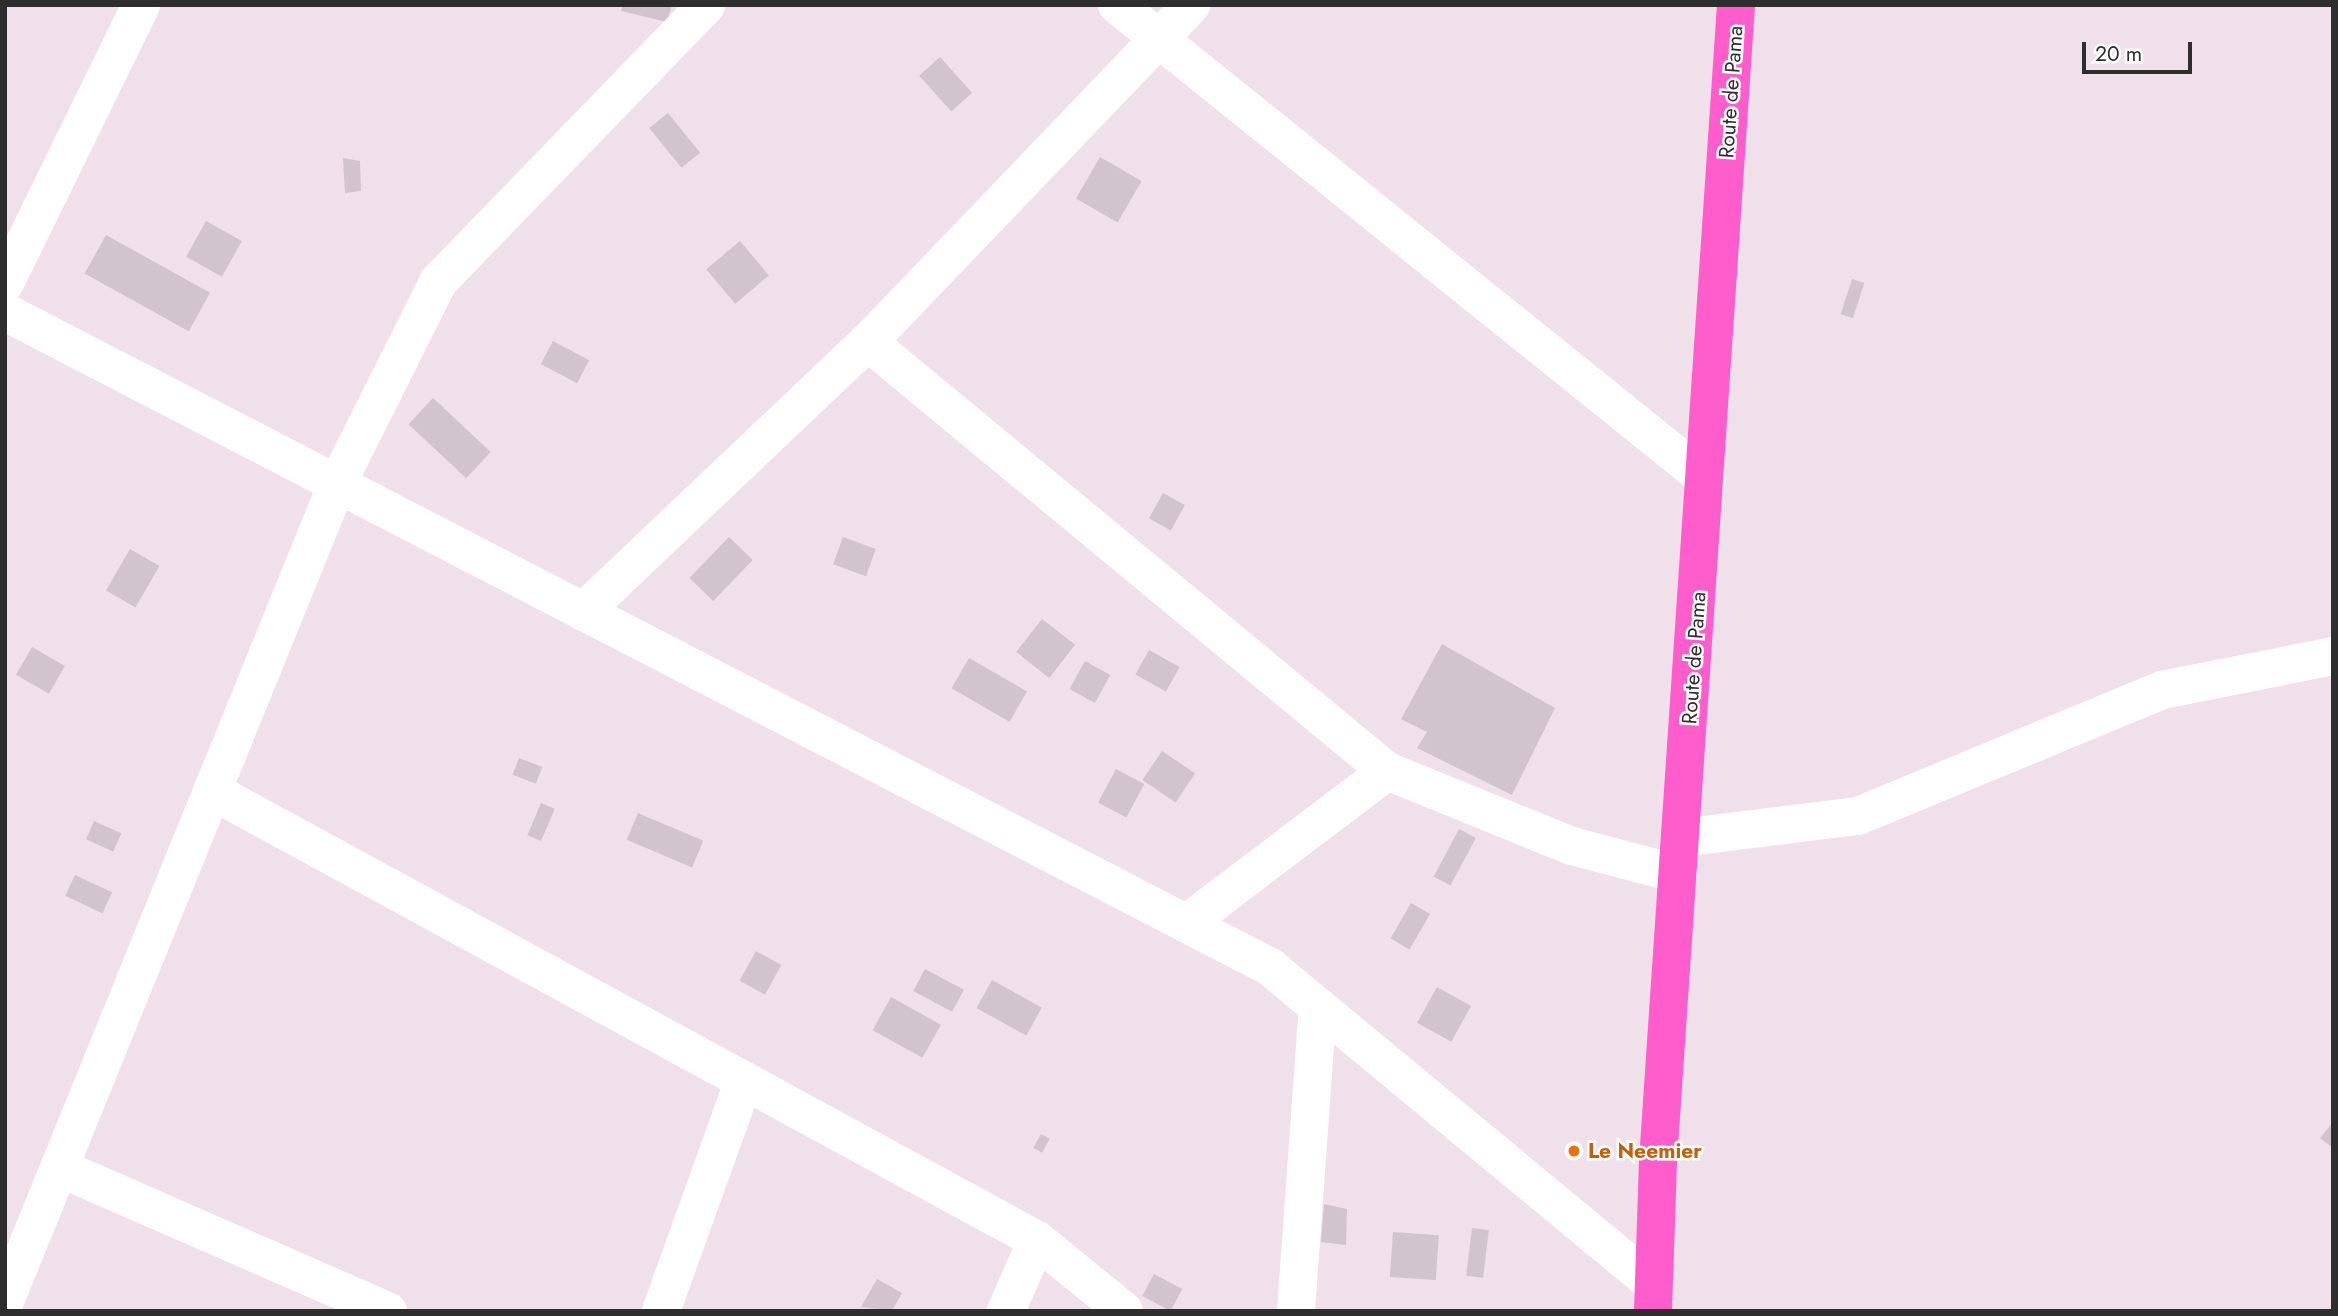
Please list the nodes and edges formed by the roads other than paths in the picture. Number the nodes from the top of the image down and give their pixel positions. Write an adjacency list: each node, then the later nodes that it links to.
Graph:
1 (141, 5): 7 (street)
2 (706, 5): 11 (street)
3 (1118, 5): 6 (street)
4 (1191, 5): 6 (street)
5 (1736, 5): 10 (highway, Route de Pama)
6 (1162, 40): 9 (street); 10 (street)
7 (5, 283)
8 (5, 312): 11 (street)
9 (868, 342): 12 (street); 14 (street)
10 (1707, 480): 16 (highway, Route de Pama)
11 (337, 484): 12 (street); 15 (street)
12 (583, 611): 17 (street)
13 (2333, 656): 16 (street)
14 (1388, 771): 16 (street); 17 (street)
15 (212, 791): 19 (street); 20 (street)
16 (1679, 856): 22 (highway, Route de Pama)
17 (1187, 923): 18 (street)
18 (1318, 1007): 22 (street); 28 (street)
19 (744, 1080): 21 (street); 25 (street)
20 (60, 1168): 23 (street); 24 (street)
21 (1037, 1240): 26 (street); 27 (street)
22 (1654, 1298)
23 (5, 1301)
24 (388, 1311)
25 (661, 1311)
26 (1006, 1311)
27 (1124, 1311)
28 (1296, 1311)

